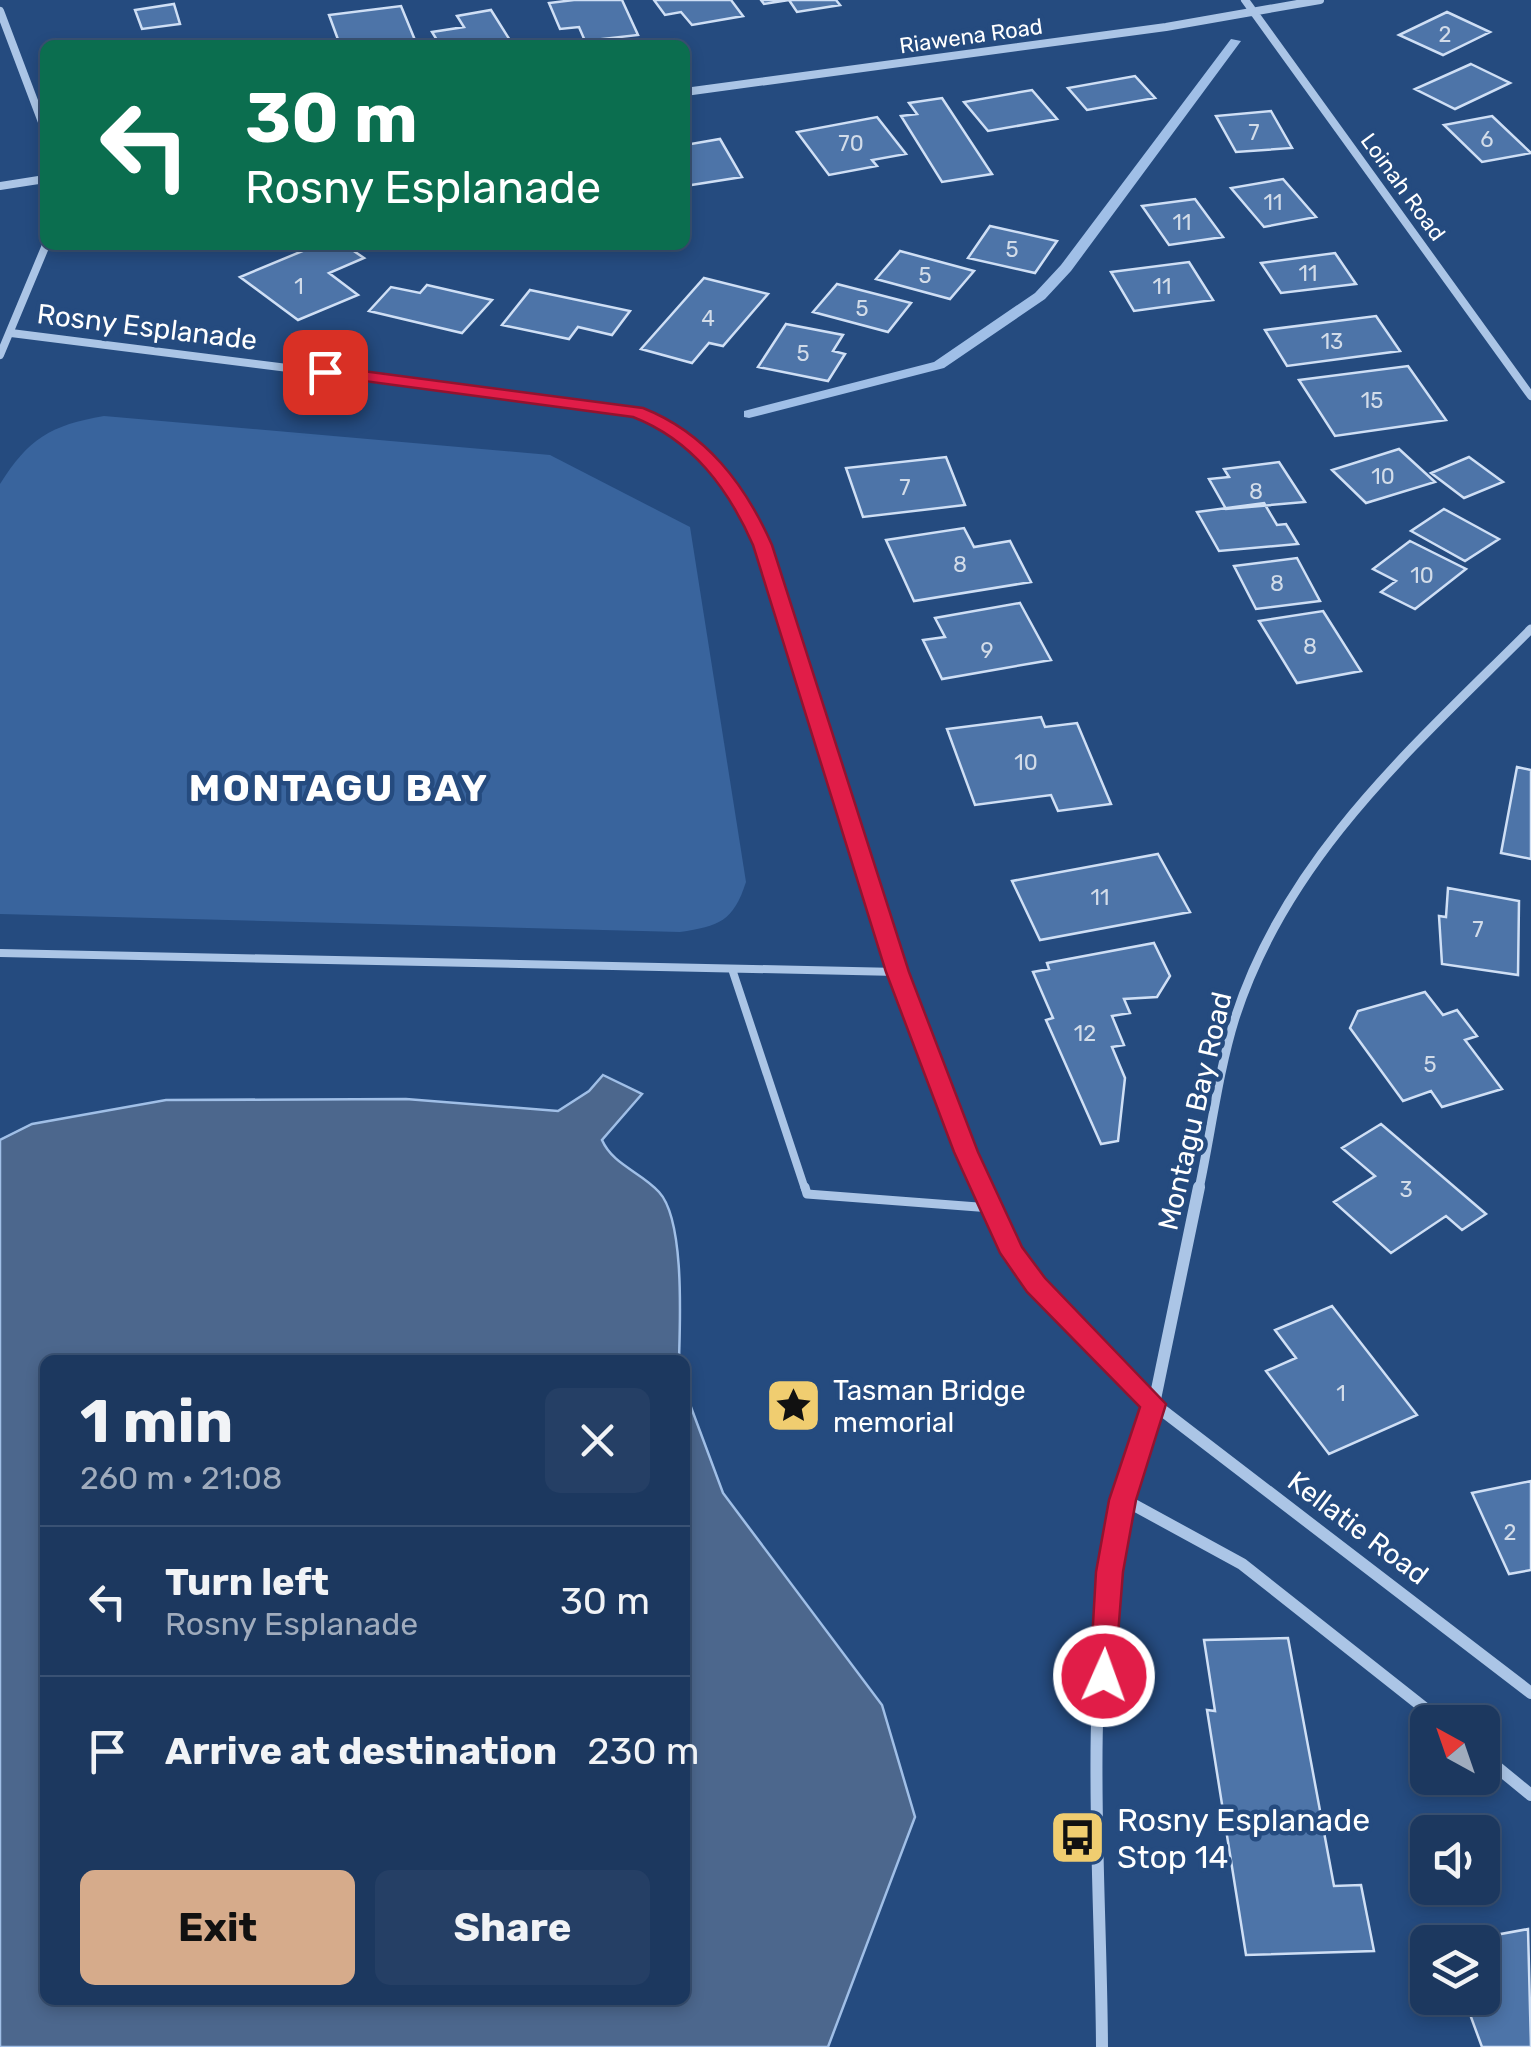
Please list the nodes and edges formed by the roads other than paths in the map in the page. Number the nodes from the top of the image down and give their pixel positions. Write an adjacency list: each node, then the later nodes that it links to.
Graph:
1 (1245, 0): 4 (street, Loinah Road)
2 (1320, 0): 4 (street, Riawena Road)
3 (0, 11): 6 (street)
4 (1255, 12): 5 (street, Riawena Road); 12 (street, Loinah Road)
5 (690, 91)
6 (40, 117)
7 (40, 181): 8 (street)
8 (0, 186)
9 (44, 250): 10 (street)
10 (10, 334): 11 (street); 16 (street, Rosny Esplanade)
11 (0, 355)
12 (1531, 396)
13 (1531, 629): 18 (street, Montagu Bay Road)
14 (0, 953): 15 (lane)
15 (732, 968): 16 (lane); 17 (lane)
16 (898, 972): 17 (street, Rosny Esplanade)
17 (991, 1208): 18 (street, Rosny Esplanade)
18 (1154, 1404): 19 (street); 20 (street, Kellatie Road)
19 (1122, 1500): 21 (street); 24 (street)
20 (1531, 1692)
21 (1420, 1705)
22 (1500, 1770): 23 (street)
23 (1531, 1795)
24 (1102, 2047)

